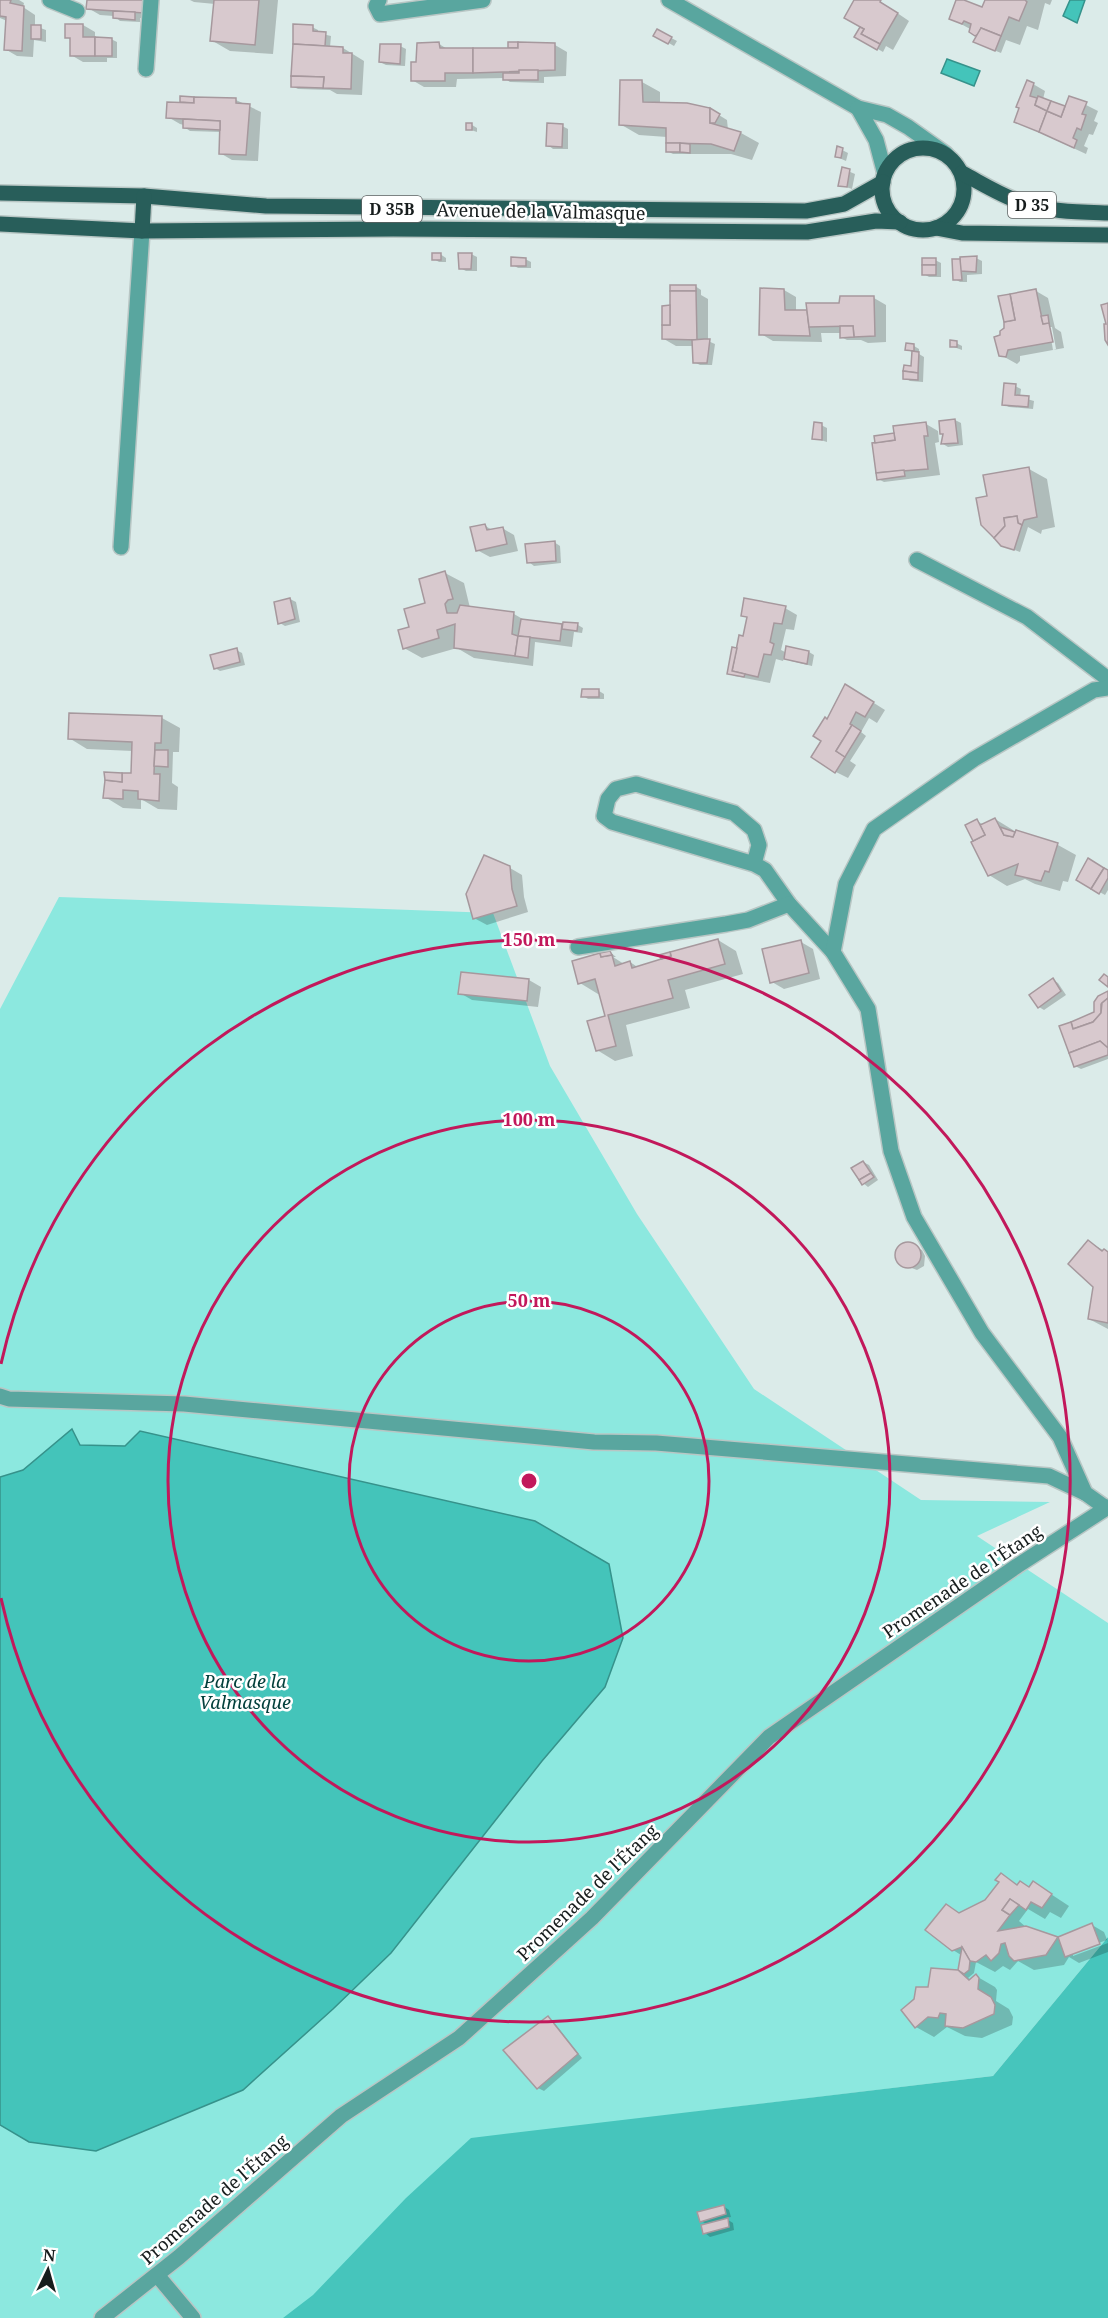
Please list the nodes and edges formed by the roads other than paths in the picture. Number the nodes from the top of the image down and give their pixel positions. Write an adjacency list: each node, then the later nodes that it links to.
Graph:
1 (50, 0): 6 (street)
2 (151, 0): 7 (street)
3 (379, 0): 4 (street)
4 (483, 0)
5 (669, 0): 8 (street)
6 (76, 11)
7 (146, 69)
8 (858, 108): 9 (street); 11 (street)
9 (946, 154): 10 (main road); 11 (main road)
10 (962, 173): 14 (main road, D 35); 17 (main road)
11 (884, 178): 13 (main road, Avenue de la Valmasque / D 35B); 15 (main road)
12 (0, 193): 13 (main road, Avenue de la Valmasque / D 35B)
13 (144, 196): 18 (main road)
14 (1108, 213)
15 (900, 222): 17 (main road); 18 (main road, Avenue de la Valmasque / D 35B)
16 (0, 224): 18 (main road, Avenue de la Valmasque / D 35B)
17 (936, 228): 19 (main road, D 35)
18 (142, 231): 20 (street)
19 (1108, 235)
20 (121, 547)
21 (917, 560): 22 (street)
22 (1108, 679)
23 (1108, 688): 27 (street)
24 (754, 864): 24 (street); 25 (street)
25 (789, 904): 26 (street); 27 (street)
26 (578, 946)
27 (833, 952): 29 (street)
28 (0, 1396): 29 (street)
29 (1085, 1493): 30 (street)
30 (1107, 1507): 31 (street, Promenade de l'Étang)
31 (157, 2275): 32 (street, Promenade de l'Étang); 33 (street)
32 (102, 2318)
33 (193, 2318)

